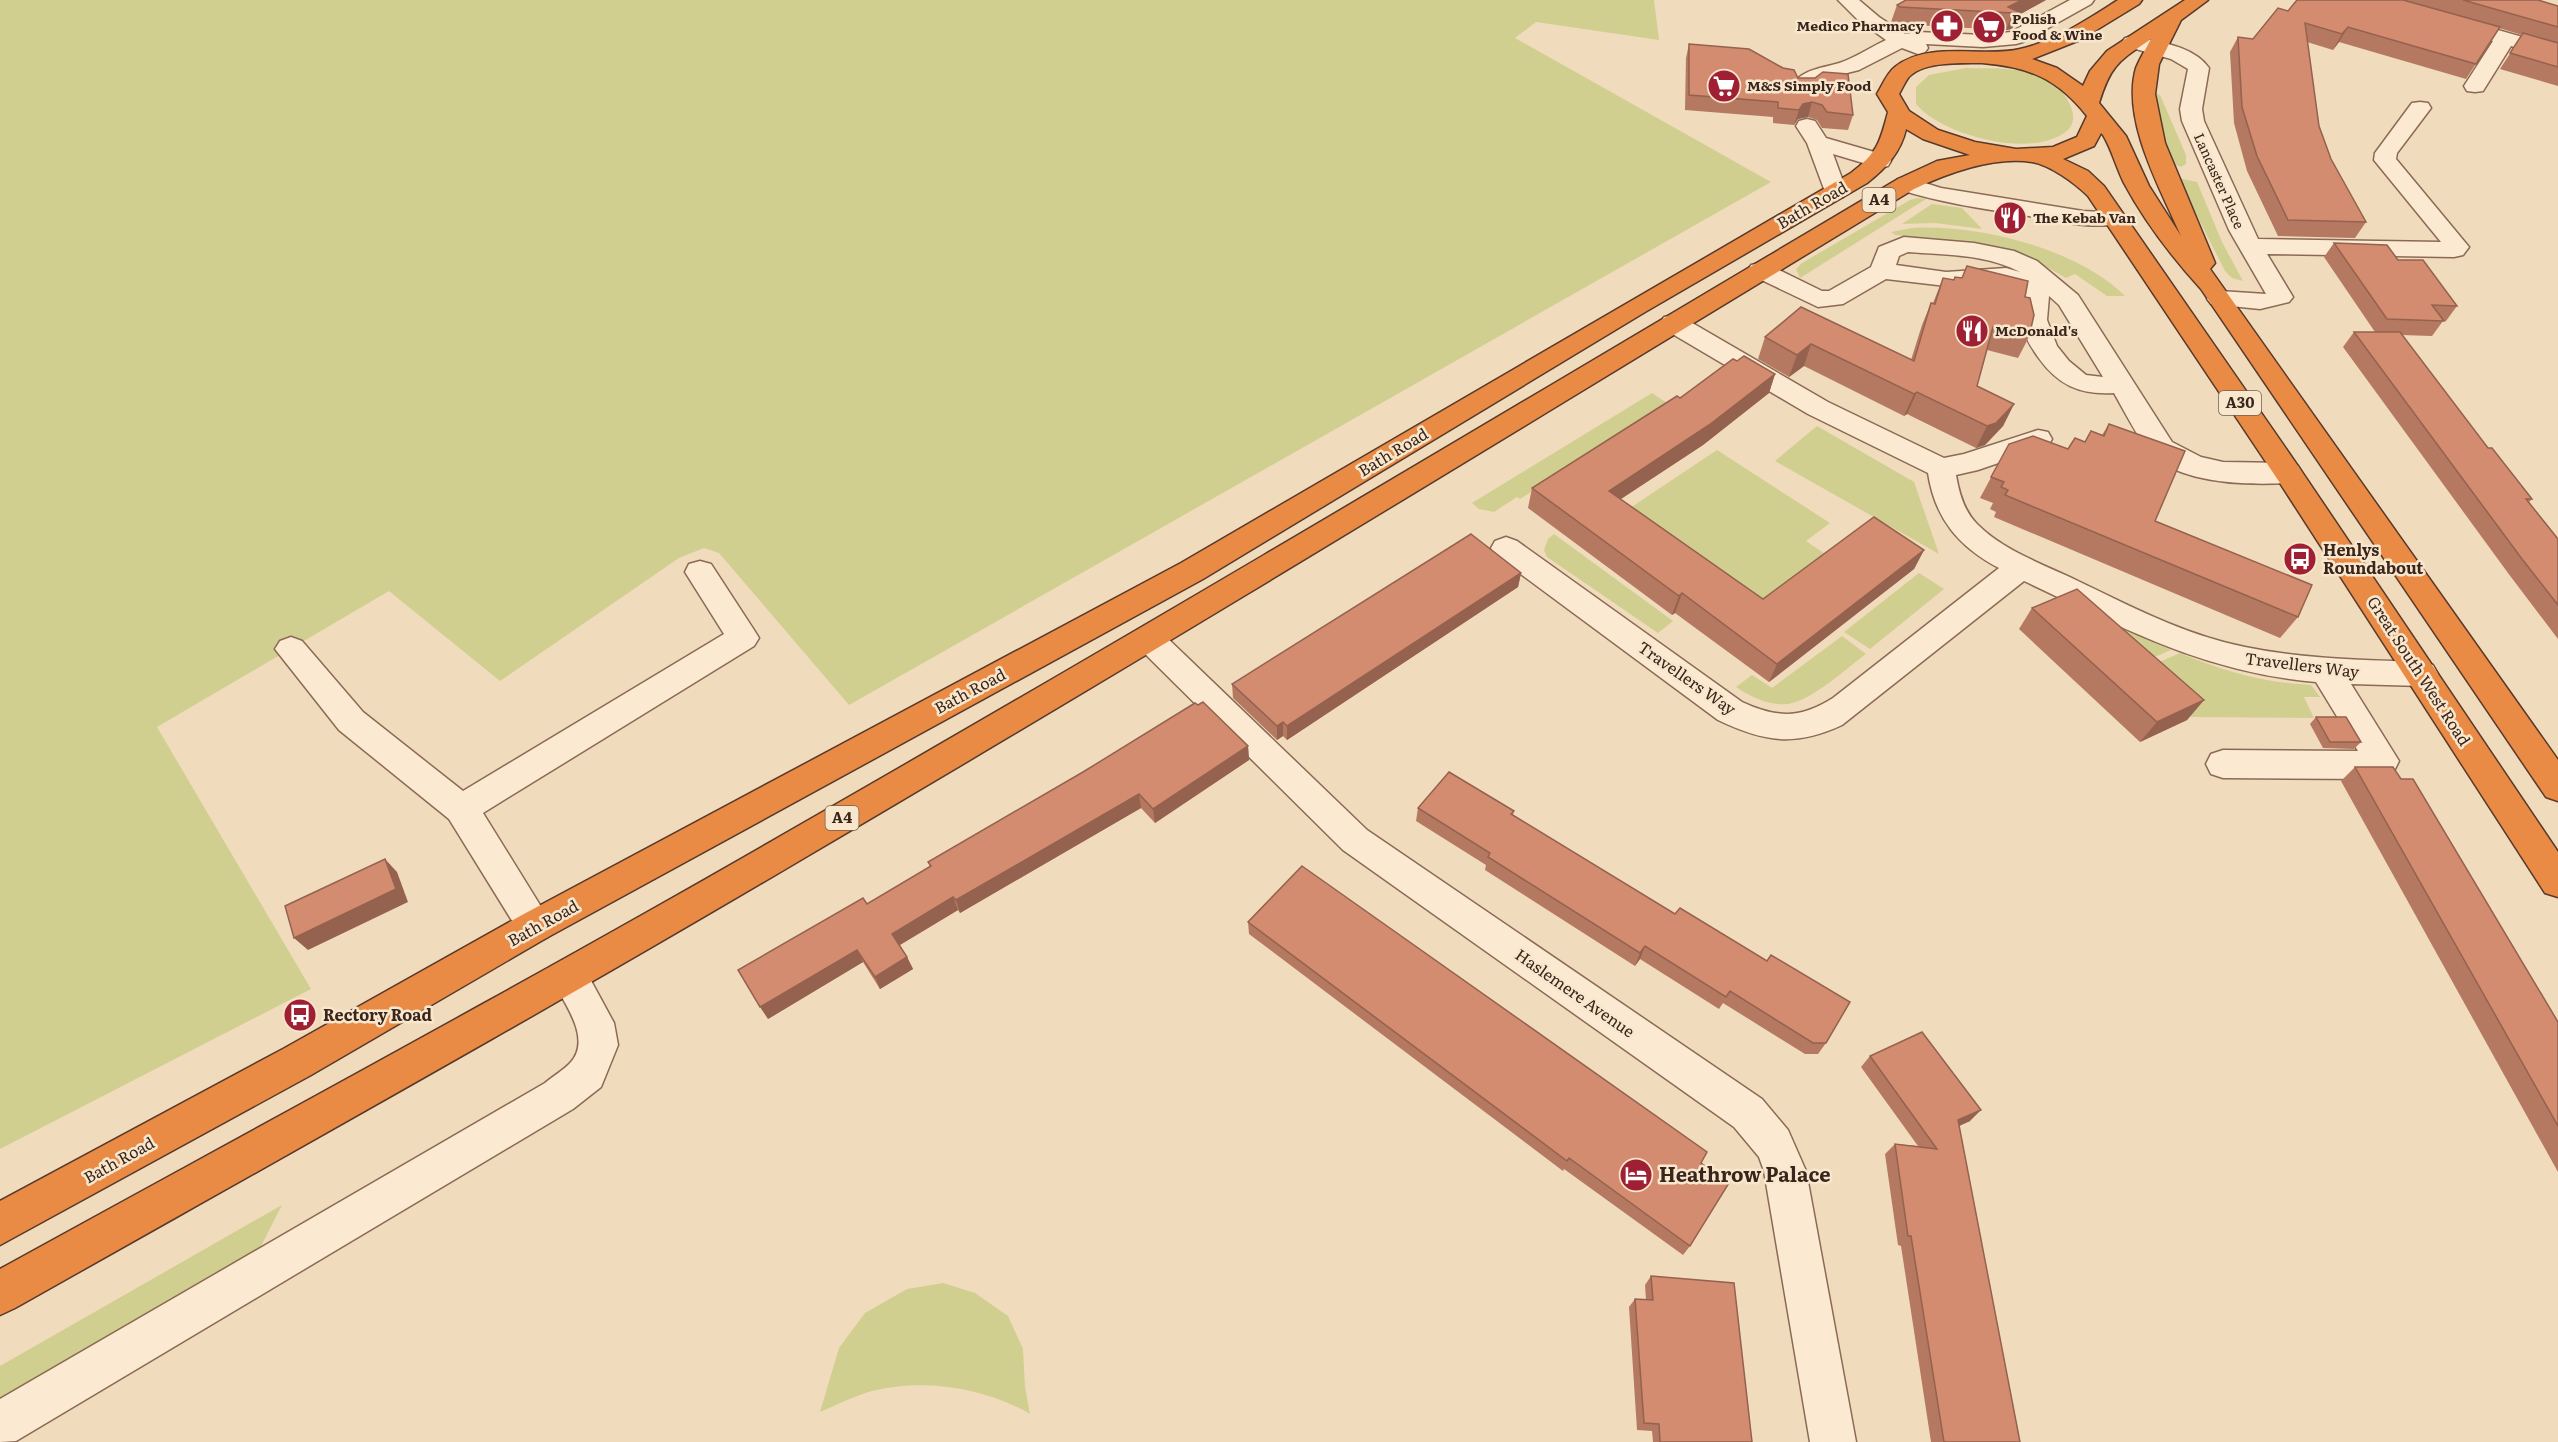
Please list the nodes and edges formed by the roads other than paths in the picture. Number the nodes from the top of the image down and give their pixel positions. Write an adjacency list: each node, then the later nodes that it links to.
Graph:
1 (2084, 0): 7 (street)
2 (2132, 0): 14 (highway)
3 (2198, 0): 6 (highway)
4 (2370, 0): 8 (street)
5 (1855, 7): 7 (street); 12 (street)
6 (2172, 18): 9 (highway); 10 (highway)
7 (1910, 39): 12 (street); 13 (street)
8 (2505, 39): 11 (street); 16 (street)
9 (2132, 42): 10 (street, Lancaster Place); 19 (highway)
10 (2156, 49): 27 (street, Lancaster Place); 30 (highway)
11 (2558, 53)
12 (1868, 58): 15 (street); 17 (street)
13 (1949, 58): 14 (highway); 17 (highway)
14 (2003, 59): 19 (highway)
15 (1802, 86)
16 (2475, 86)
17 (1889, 91): 20 (highway)
18 (2420, 108): 27 (street)
19 (2094, 109): 22 (highway); 30 (highway, A30)
20 (1898, 113): 21 (highway); 23 (highway, Bath Road / A4)
21 (2007, 155): 22 (highway); 24 (highway, Bath Road / A4)
22 (2037, 155): 26 (highway, Great South West Road / A30)
23 (1880, 161): 25 (highway, Bath Road / A4); 25 (street)
24 (1906, 184): 26 (street); 28 (highway, Bath Road / A4)
25 (1835, 192): 47 (highway, Bath Road / A4)
26 (2113, 218): 35 (highway, Great South West Road / A30)
27 (2250, 246): 30 (street, Lancaster Place)
28 (1760, 270): 29 (street); 31 (highway, Bath Road / A4)
29 (1882, 272): 32 (street); 32 (street)
30 (2215, 291): 44 (highway, A30)
31 (1673, 323): 34 (street); 39 (highway, Bath Road / A4)
32 (2122, 384): 35 (street)
33 (2038, 439): 34 (street)
34 (1941, 468): 37 (street, Travellers Way)
35 (2288, 473): 42 (highway, Great South West Road / A30)
36 (1506, 548): 37 (street, Travellers Way)
37 (2021, 567): 41 (street, Travellers Way)
38 (700, 572): 45 (street)
39 (1149, 639): 48 (highway, Bath Road / A4); 52 (street, Haslemere Avenue)
40 (291, 649): 45 (street)
41 (2326, 671): 42 (street, Travellers Way); 43 (street)
42 (2422, 675): 46 (highway, Great South West Road / A30)
43 (2223, 764)
44 (2558, 787)
45 (461, 809): 47 (street)
46 (2558, 882)
47 (536, 926): 49 (highway, Bath Road / A4)
48 (569, 976): 50 (highway, Bath Road / A4); 51 (street)
49 (0, 1224)
50 (0, 1293)
51 (2, 1430)
52 (1833, 1442)

